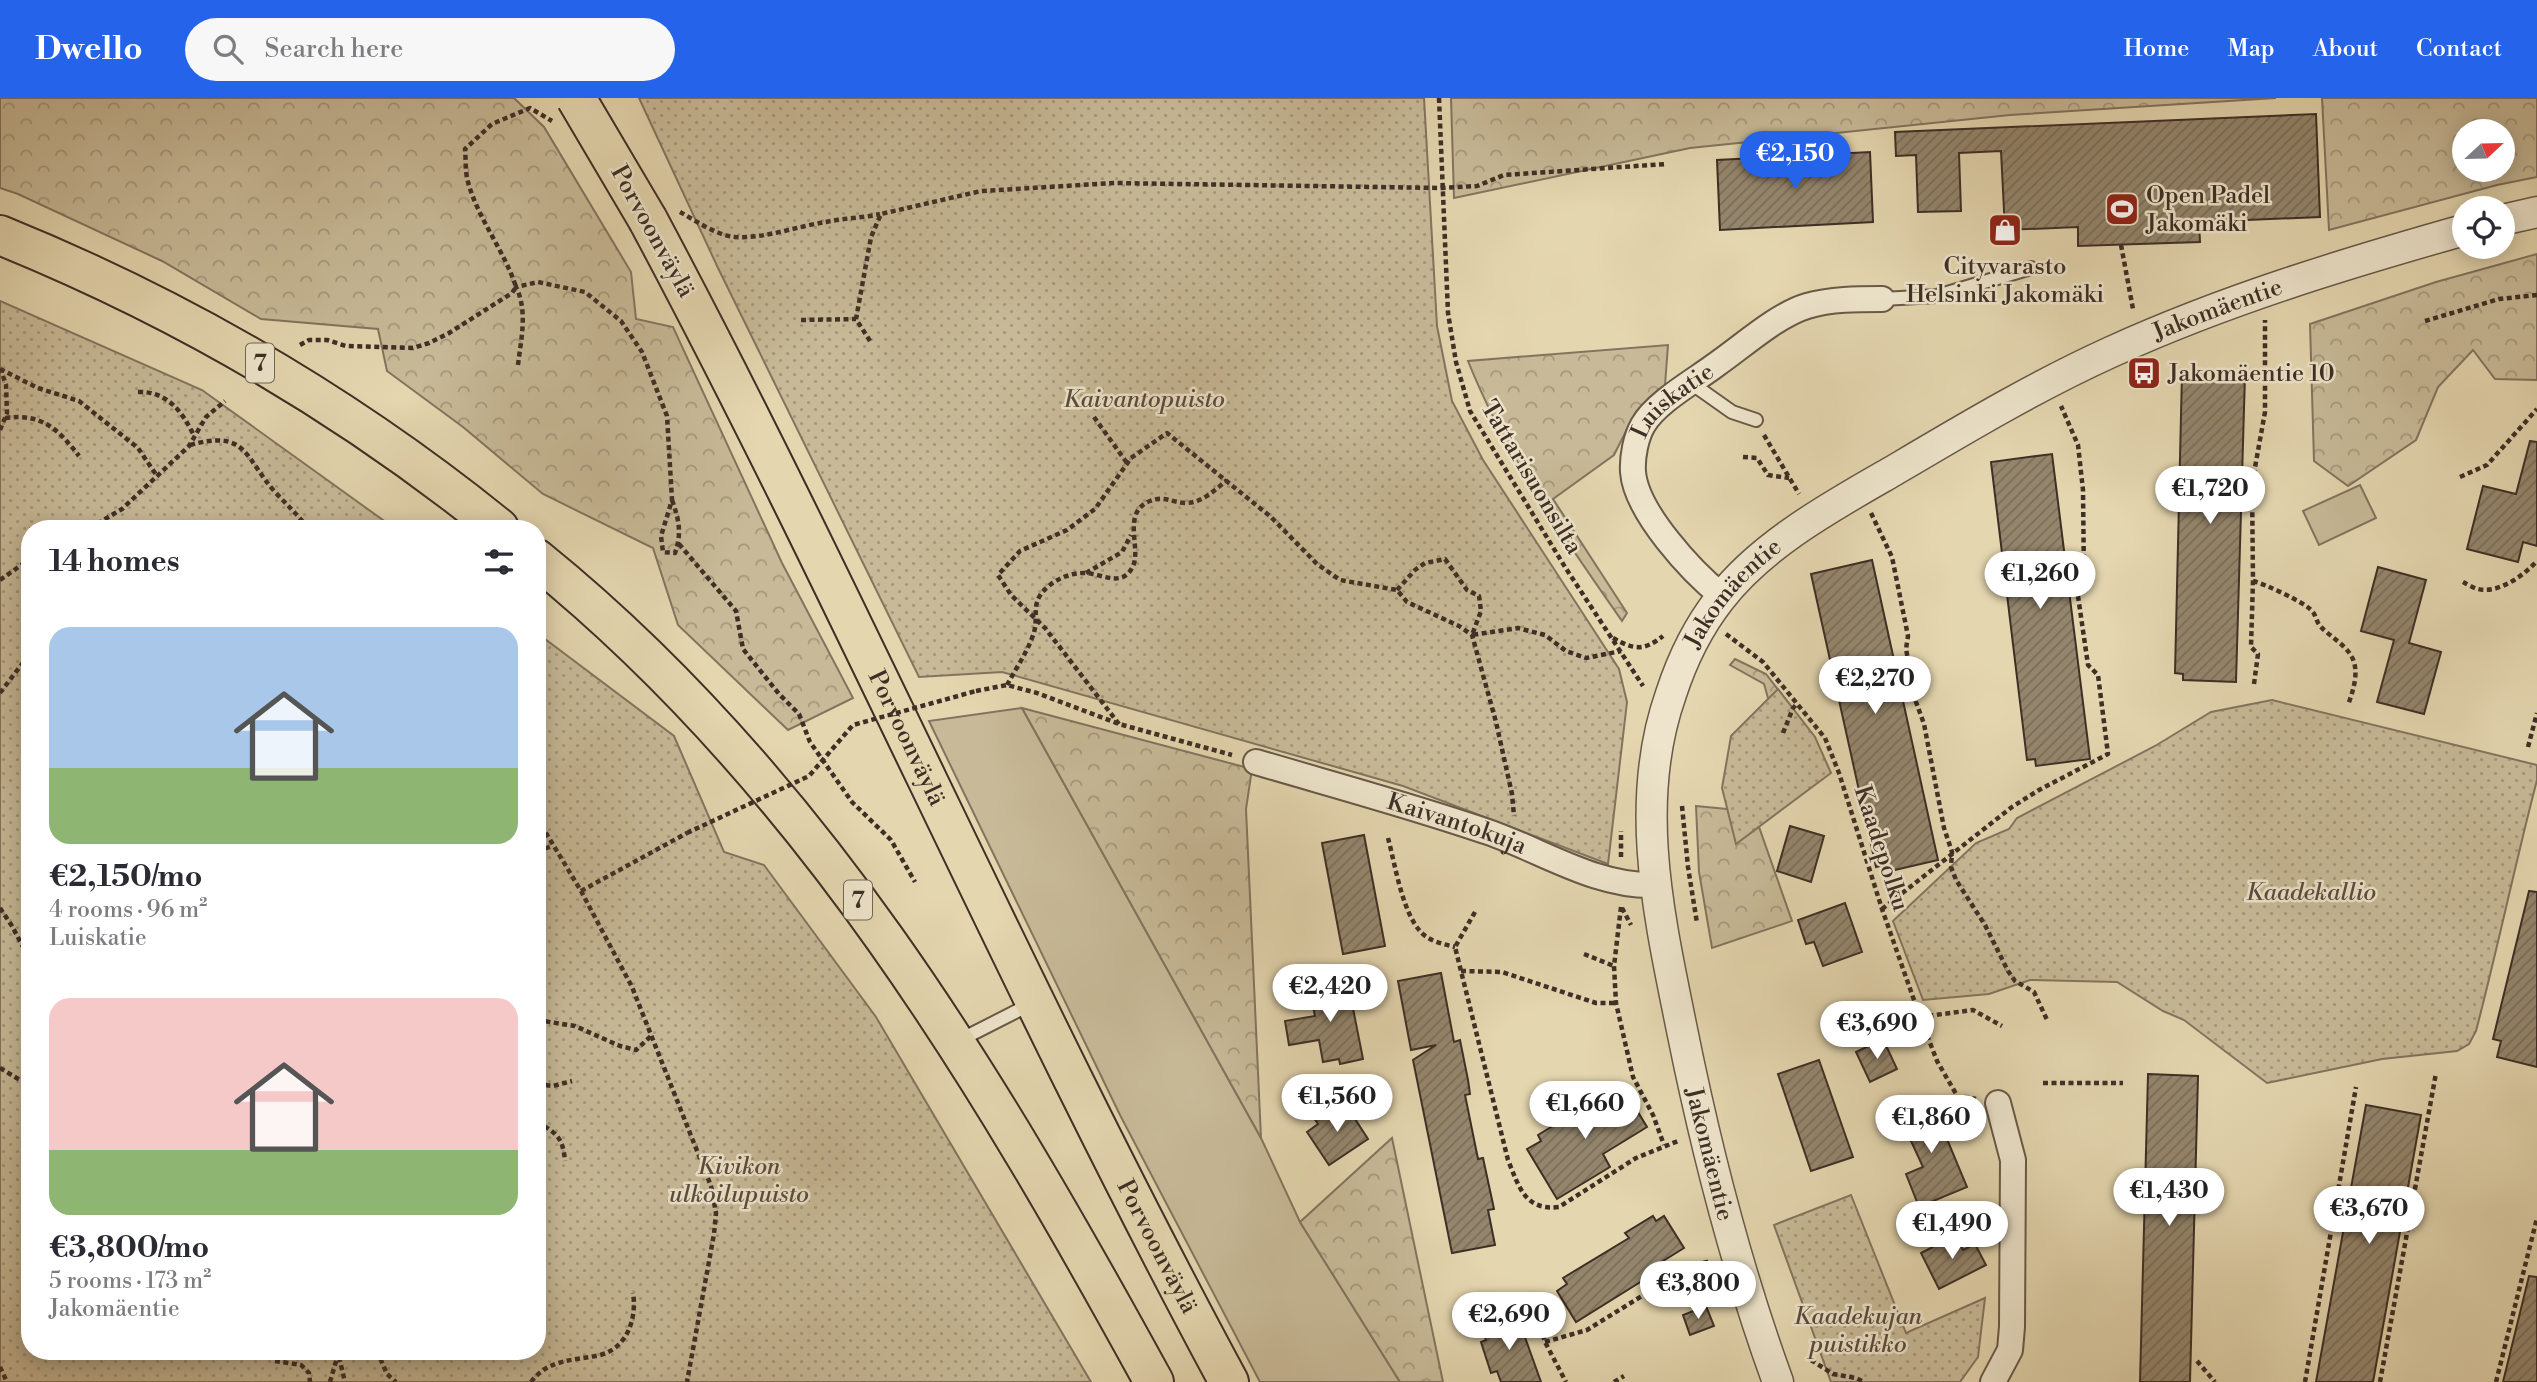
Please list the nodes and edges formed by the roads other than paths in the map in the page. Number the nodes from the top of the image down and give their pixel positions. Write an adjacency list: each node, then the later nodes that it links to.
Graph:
1 (576, 98): 15 (highway, Porvoonväylä, bridge)
2 (2537, 212): 3 (street)
3 (2515, 217)
4 (2452, 234): 12 (street, Jakomäentie)
5 (0, 235): 10 (highway, 7)
6 (2031, 268): 7 (lane)
7 (1882, 299): 8 (street, Luiskatie)
8 (1691, 383): 9 (lane); 12 (street, Luiskatie)
9 (1756, 420)
10 (489, 520)
11 (546, 566): 16 (highway, 7)
12 (1722, 596): 14 (street, Jakomäentie)
13 (1256, 762): 14 (street, Kaivantokuja)
14 (1655, 885): 20 (street, Jakomäentie)
15 (1034, 1003): 16 (lane); 19 (highway, Porvoonväylä)
16 (956, 1041): 18 (highway, 7)
17 (1998, 1103): 21 (street)
18 (1154, 1382)
19 (1229, 1382)
20 (1778, 1382)
21 (1993, 1382)

